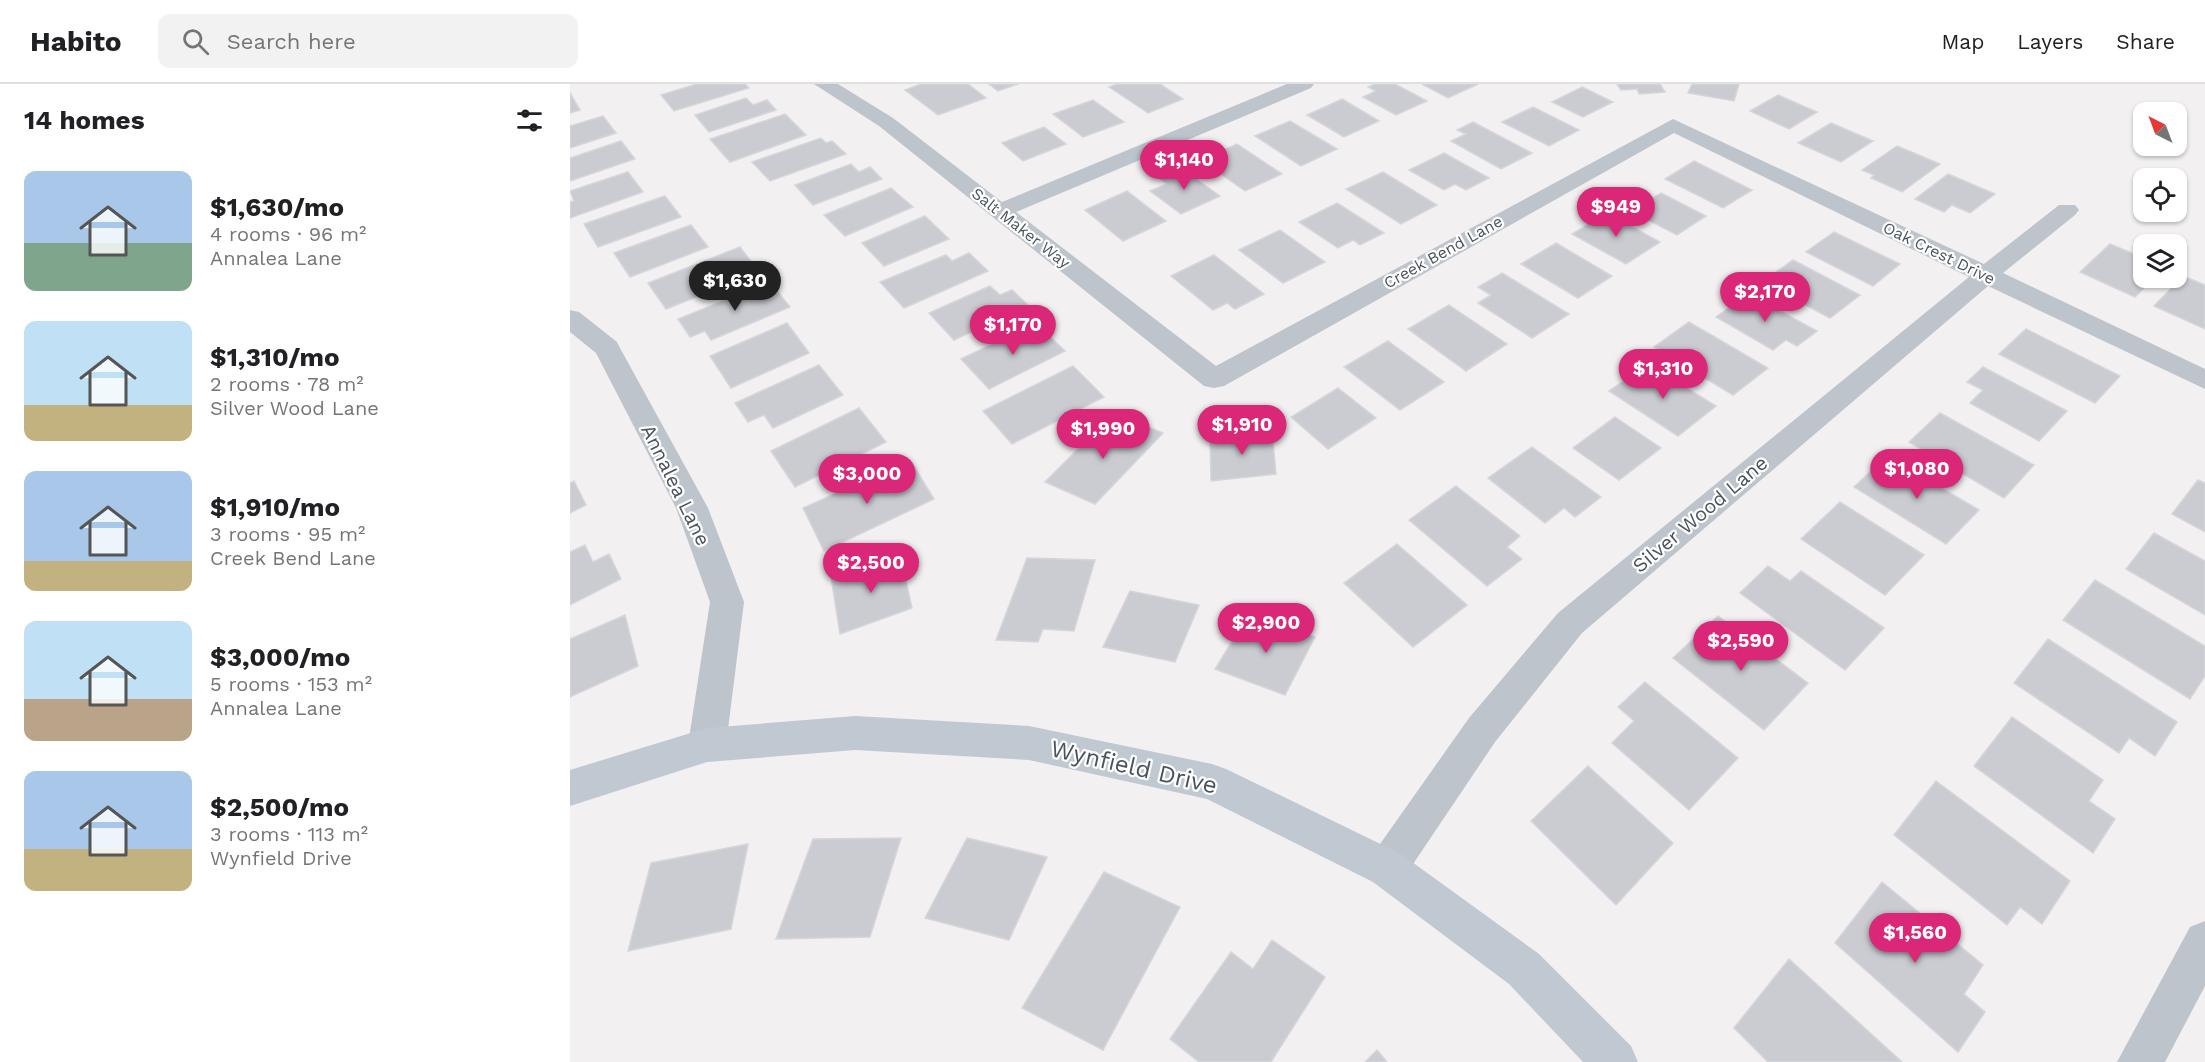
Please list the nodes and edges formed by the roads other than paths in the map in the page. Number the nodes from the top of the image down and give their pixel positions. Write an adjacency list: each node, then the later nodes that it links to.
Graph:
1 (860, 84): 3 (street)
2 (1304, 84): 6 (street)
3 (831, 89): 6 (street, Salt Maker Way)
4 (1673, 125): 7 (street, Oak Crest Drive); 9 (street, Creek Bend Lane)
5 (2067, 210): 7 (street, Silver Wood Lane)
6 (1000, 212): 9 (street, Salt Maker Way)
7 (1986, 275): 10 (street, Oak Crest Drive); 13 (street, Silver Wood Lane)
8 (570, 318): 11 (street, Annalea Lane)
9 (1214, 379)
10 (2205, 380)
11 (707, 745): 12 (street, Wynfield Drive); 13 (street, Wynfield Drive)
12 (570, 788)
13 (1387, 868): 15 (street, Wynfield Drive)
14 (2205, 942): 16 (street)
15 (1615, 1062)
16 (2140, 1062)

